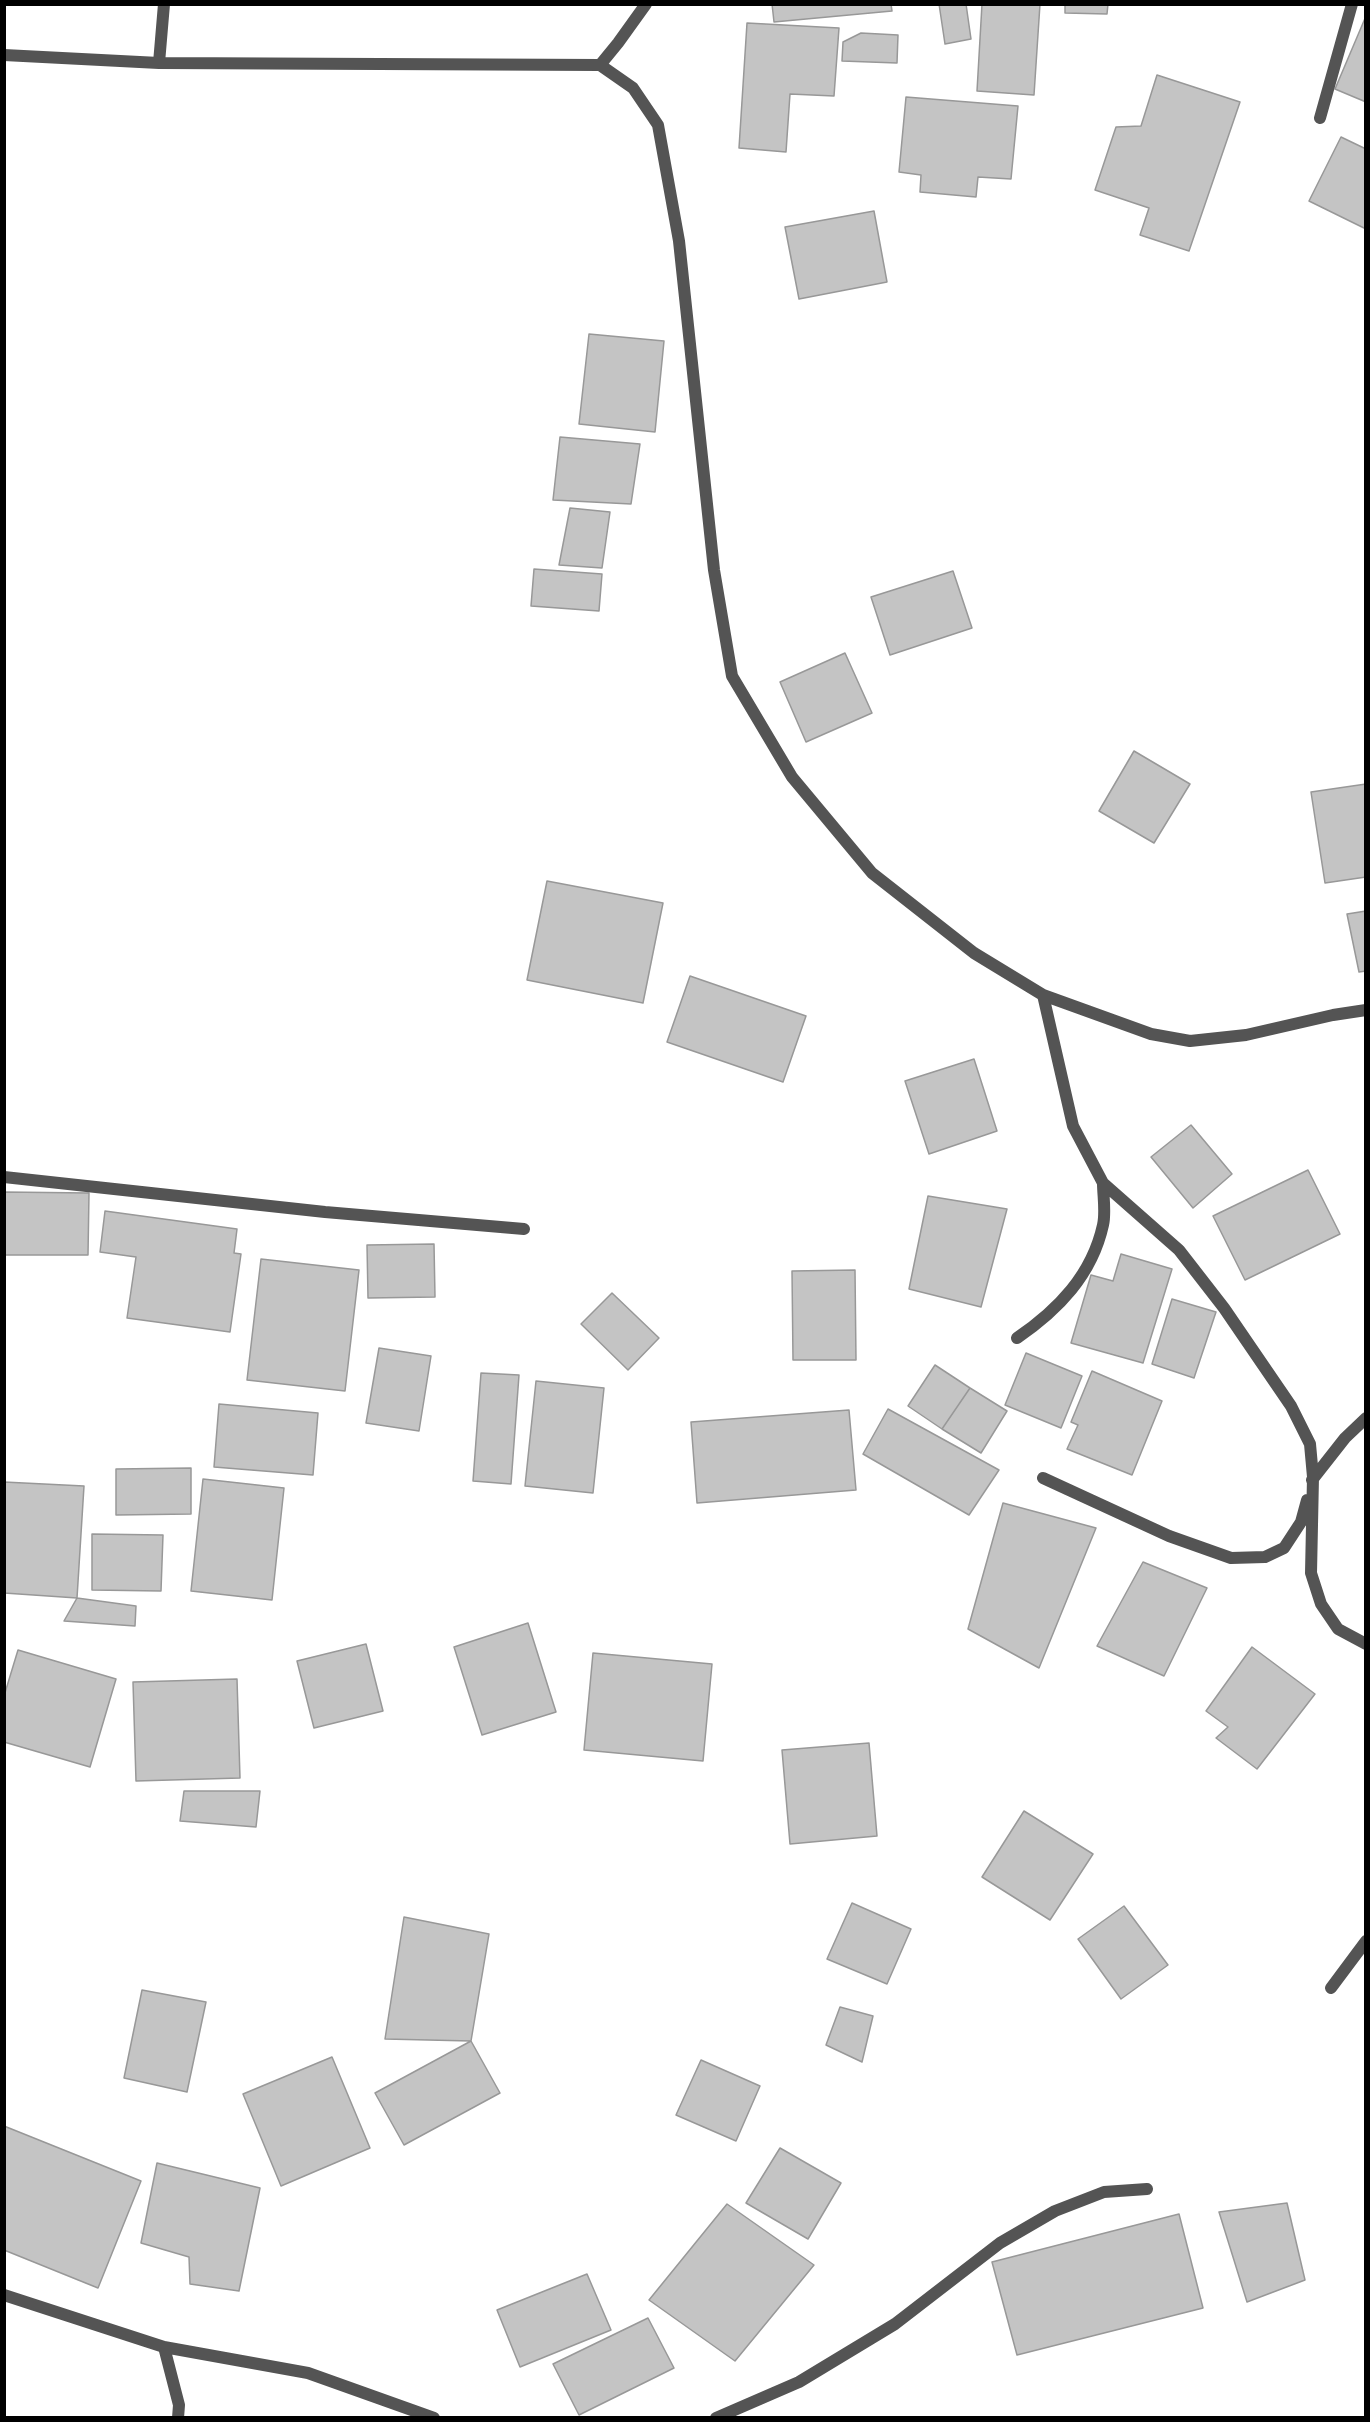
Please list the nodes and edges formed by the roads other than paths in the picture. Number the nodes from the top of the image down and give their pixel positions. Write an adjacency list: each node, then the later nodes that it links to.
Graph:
1 (164, 4): 5 (street)
2 (645, 4): 6 (street)
3 (1352, 4): 7 (street)
4 (4, 56): 5 (street)
5 (159, 63): 6 (street)
6 (600, 65): 8 (street)
7 (1320, 118)
8 (1043, 995): 9 (street); 11 (street)
9 (1365, 1010)
10 (4, 1177): 12 (street)
11 (1103, 1183): 13 (street); 15 (street)
12 (524, 1229)
13 (1017, 1338)
14 (1365, 1418): 15 (street)
15 (1313, 1477): 16 (street); 17 (street)
16 (1042, 1478)
17 (1365, 1644)
18 (1365, 1941): 19 (street)
19 (1331, 1988)
20 (1148, 2189): 25 (street)
21 (4, 2295): 22 (street)
22 (164, 2347): 23 (street); 24 (street)
23 (178, 2418)
24 (434, 2418)
25 (716, 2418)

